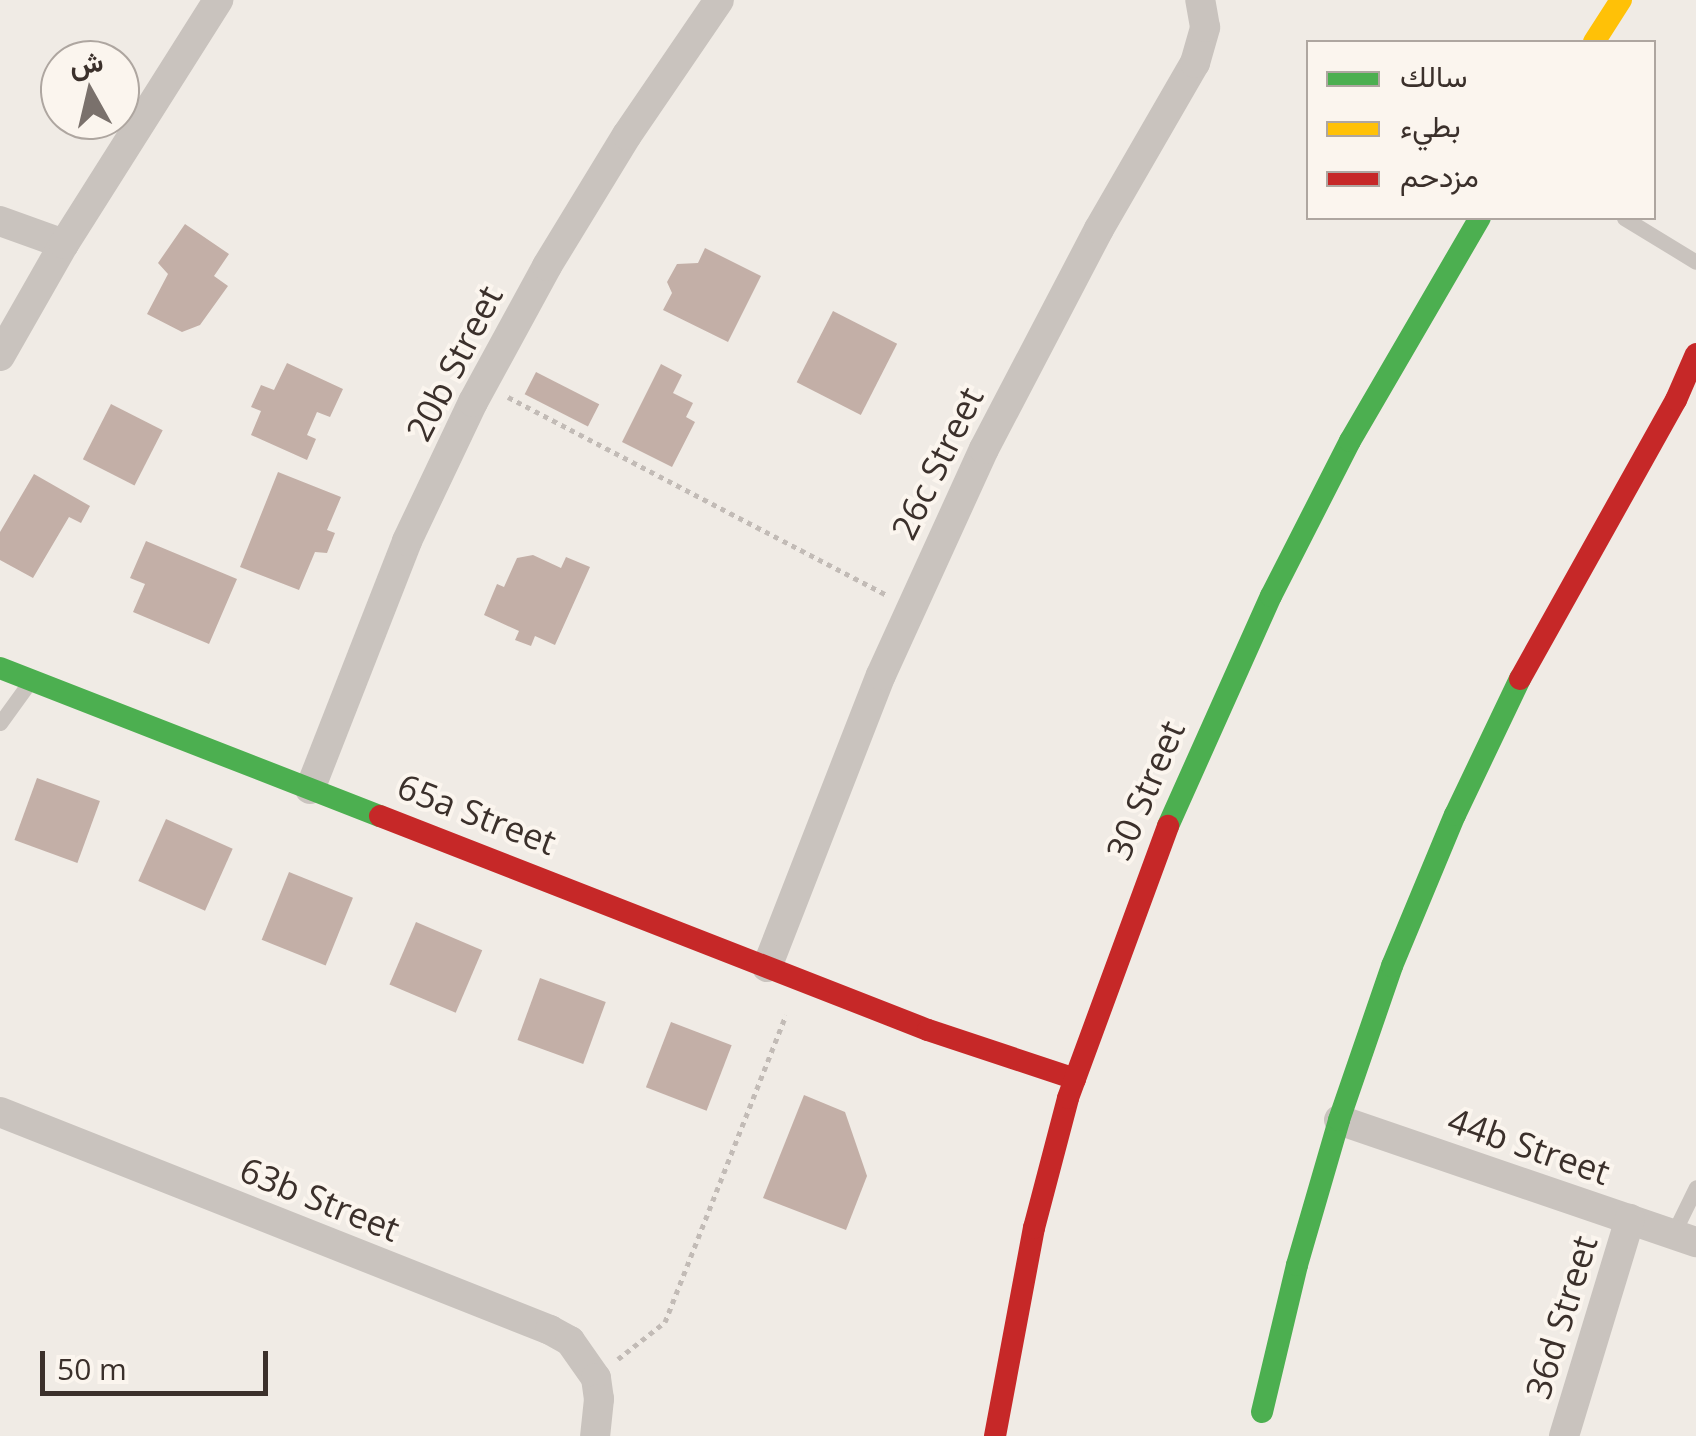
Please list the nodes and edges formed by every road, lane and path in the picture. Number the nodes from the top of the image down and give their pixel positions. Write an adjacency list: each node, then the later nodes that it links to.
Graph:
1 (218, 0): 9 (street)
2 (1622, 1): 5 (street)
3 (712, 2): 13 (street, 20b Street)
4 (1202, 4): 15 (street, 26c Street)
5 (1595, 40)
6 (0, 220): 9 (street)
7 (1479, 220): 23 (street, 30 Street)
8 (1627, 220): 10 (lane)
9 (64, 244): 12 (street)
10 (1696, 262)
11 (1696, 354): 14 (street)
12 (0, 356)
13 (483, 384): 15 (path); 19 (street, 20b Street)
14 (1686, 390): 25 (street)
15 (911, 608): 20 (street, 26c Street)
16 (0, 668): 17 (street, 65a Street)
17 (30, 680): 18 (lane); 19 (street, 65a Street)
18 (0, 724)
19 (310, 789): 20 (street, 65a Street)
20 (767, 967): 21 (street, 65a Street)
21 (800, 980): 22 (street, 65a Street); 29 (path)
22 (928, 1030): 23 (street, 65a Street)
23 (1072, 1088): 32 (street, 30 Street)
24 (0, 1112): 29 (street, 63b Street)
25 (1338, 1120): 27 (street, 44b Street); 30 (street)
26 (1696, 1186): 28 (lane)
27 (1630, 1220): 28 (street, 44b Street); 33 (street, 36d Street)
28 (1684, 1238)
29 (596, 1378): 31 (street)
30 (1262, 1412)
31 (595, 1436)
32 (996, 1436)
33 (1564, 1436)

